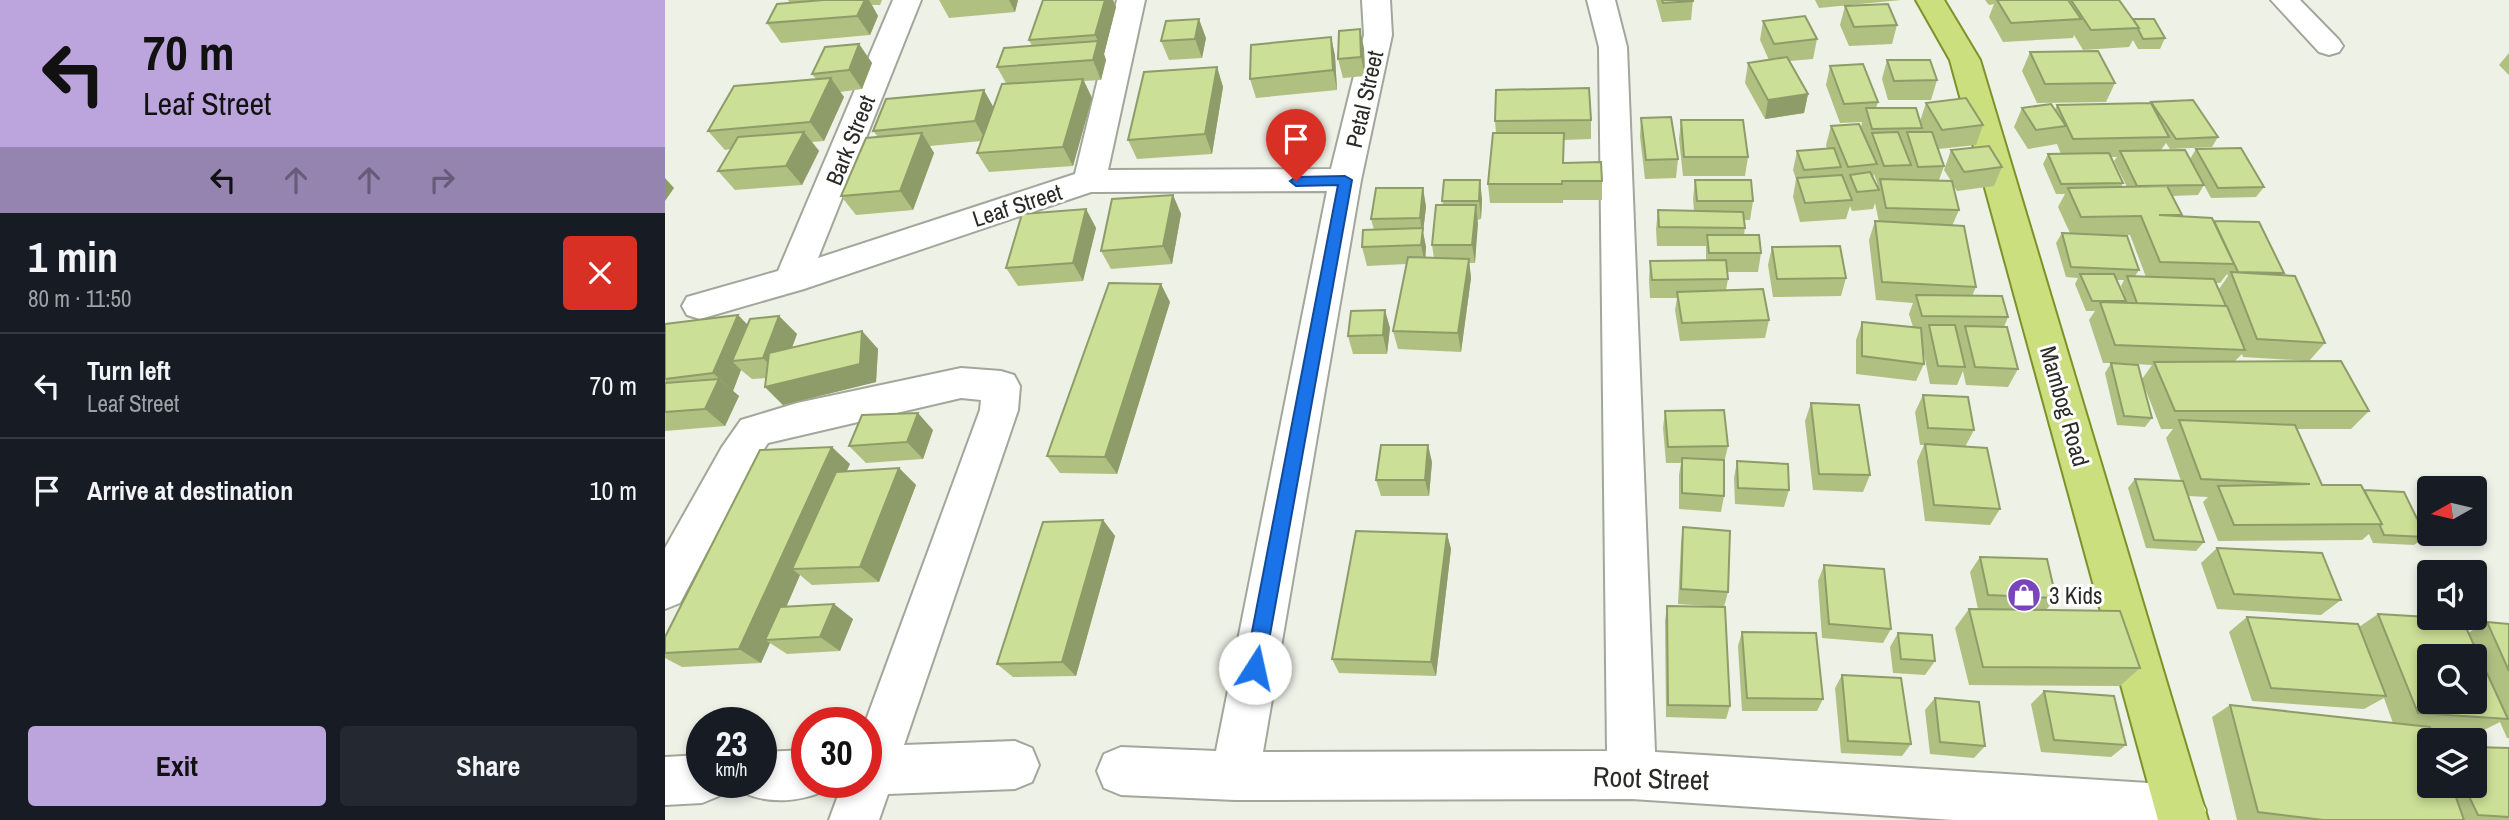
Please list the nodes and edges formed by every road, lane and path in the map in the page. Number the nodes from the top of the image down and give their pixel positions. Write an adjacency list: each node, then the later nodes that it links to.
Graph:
1 (908, 0): 10 (street, Bark Street)
2 (1131, 0): 9 (street)
3 (1376, 0): 8 (street, Petal Street)
4 (1601, 0): 17 (street)
5 (1930, 0): 22 (main road, Mambog Road)
6 (2285, 0): 7 (street)
7 (2329, 46)
8 (1345, 180): 9 (street, Leaf Street); 18 (street, Petal Street)
9 (1089, 181): 10 (street, Leaf Street)
10 (792, 280): 11 (street, Leaf Street)
11 (700, 306)
12 (665, 589): 13 (street)
13 (882, 732)
14 (1015, 765): 15 (street)
15 (882, 770)
16 (1121, 771): 18 (street, Root Street)
17 (1632, 775): 18 (street, Root Street); 22 (street, Root Street)
18 (1235, 776)
19 (686, 780): 20 (street)
20 (665, 781)
21 (860, 798): 23 (street)
22 (2182, 815)
23 (854, 820)

